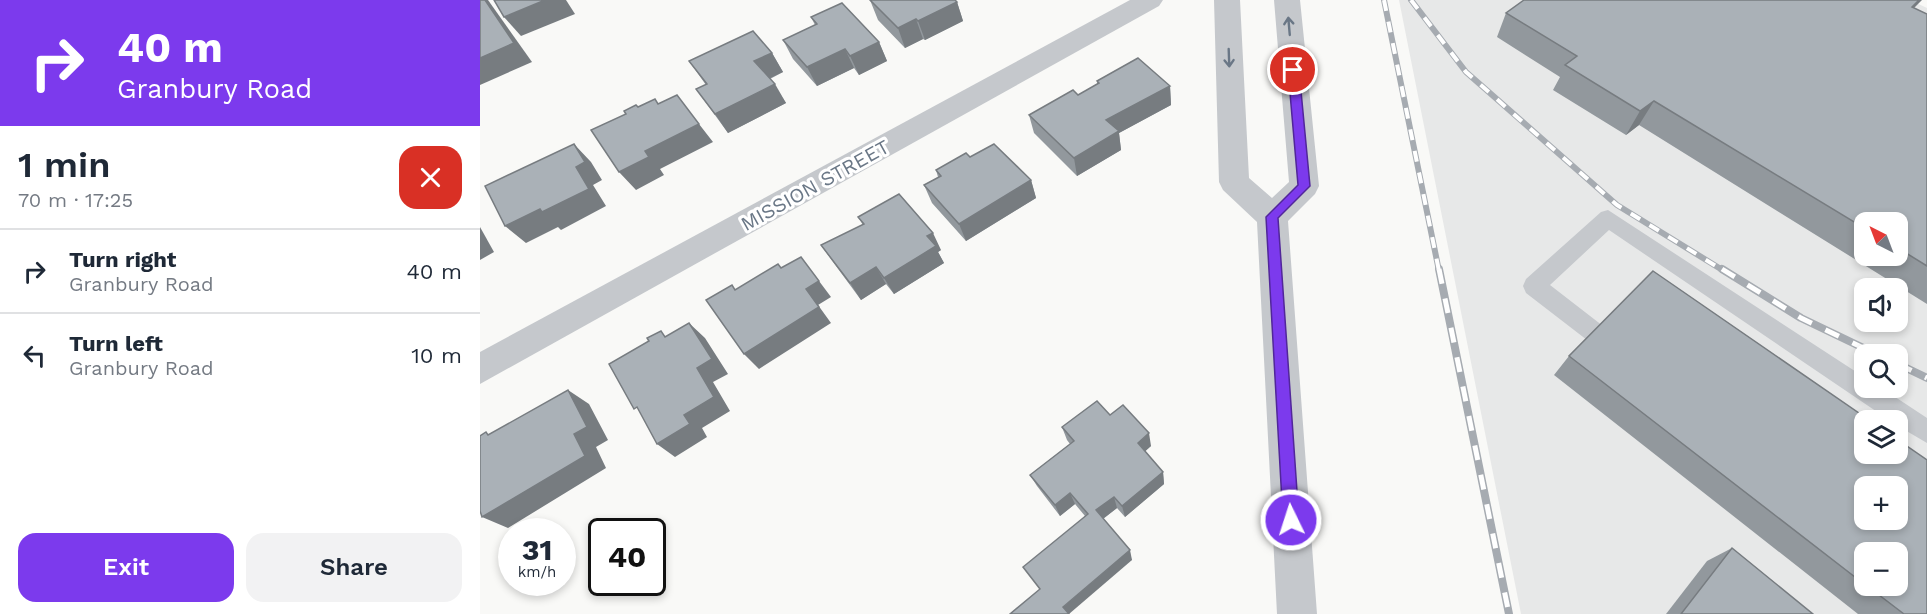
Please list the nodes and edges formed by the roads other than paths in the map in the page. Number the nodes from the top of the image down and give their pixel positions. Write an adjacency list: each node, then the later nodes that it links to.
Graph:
1 (1150, 0): 6 (street, MISSION STREET)
2 (1227, 0): 4 (street, one-way to 4)
3 (1287, 0): 4 (street, one-way to 3)
4 (1272, 217): 8 (street)
5 (1595, 333): 7 (lane)
6 (480, 369)
7 (1927, 432)
8 (1297, 614)

